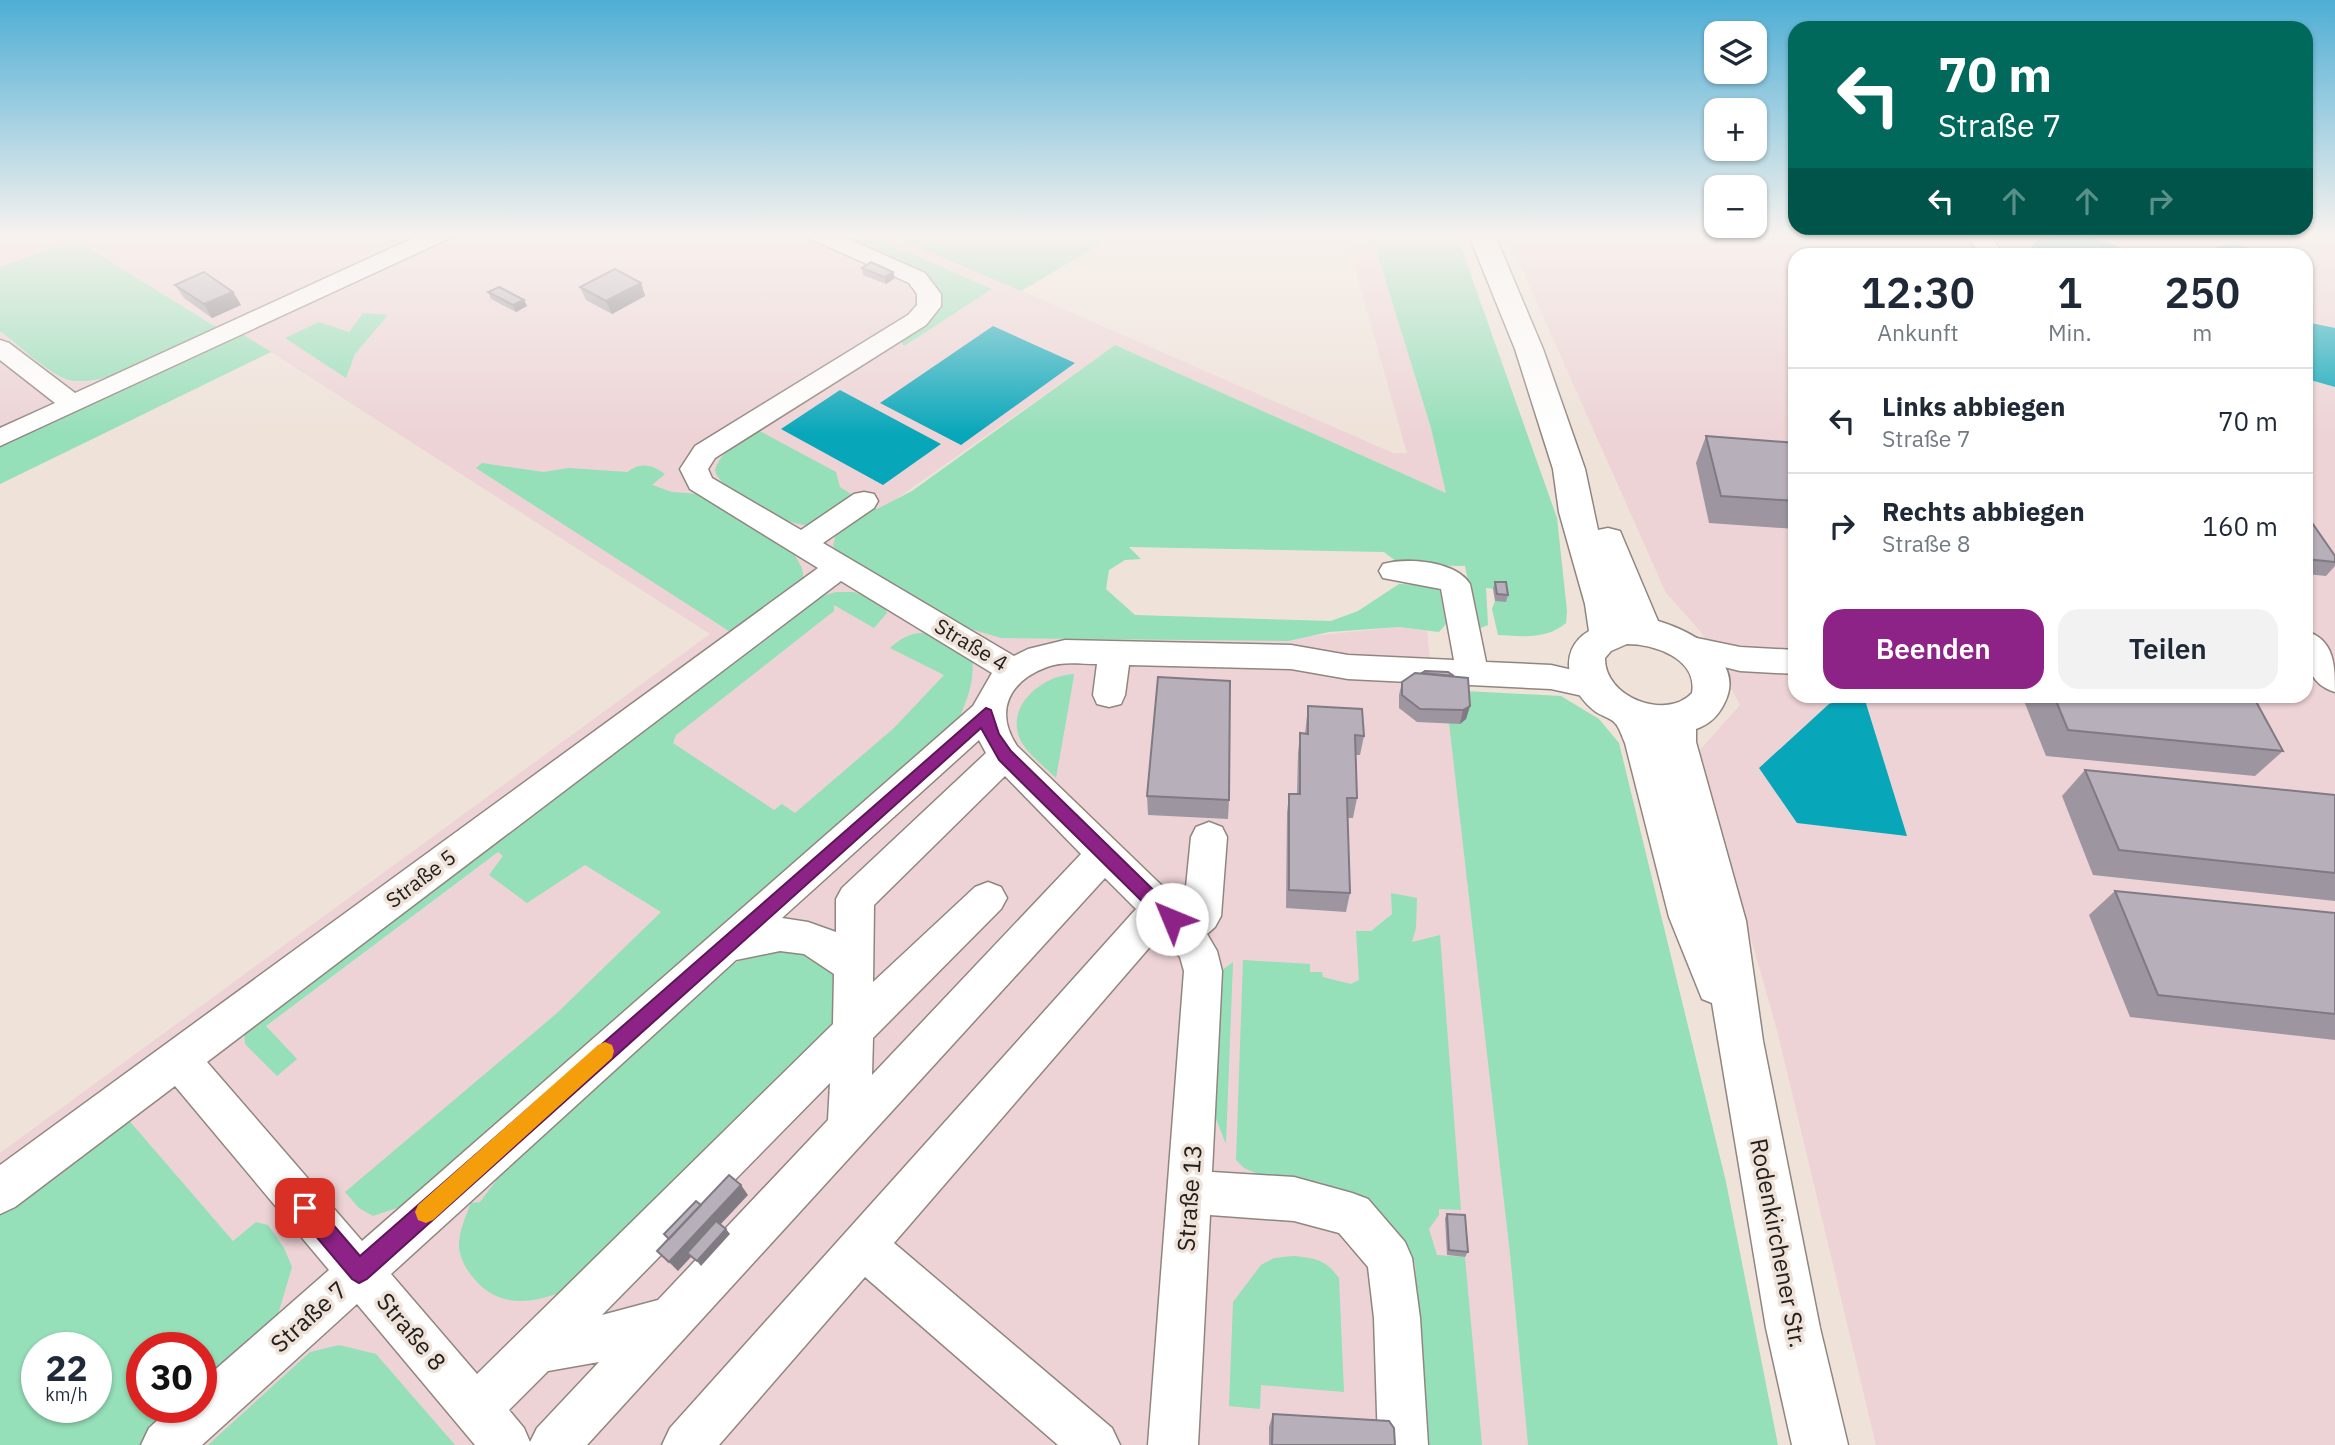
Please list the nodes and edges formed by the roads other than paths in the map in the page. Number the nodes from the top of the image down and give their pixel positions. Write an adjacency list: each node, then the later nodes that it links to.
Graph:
1 (296, 300): 5 (street)
2 (929, 300): 9 (street, Straße 4)
3 (1509, 300): 7 (main road)
4 (0, 348): 5 (street)
5 (73, 404): 6 (street)
6 (0, 438)
7 (1569, 469): 12 (main road); 13 (main road)
8 (864, 501): 9 (street)
9 (803, 543): 10 (street, Straße 4)
10 (841, 566): 20 (street, Straße 4); 38 (street, Straße 5)
11 (1394, 571): 19 (street)
12 (1644, 631): 13 (main road); 14 (main road)
13 (1608, 635): 23 (main road)
14 (1687, 648): 17 (street); 24 (main road)
15 (2313, 651): 22 (street)
16 (1114, 653): 19 (street, Straße 4); 20 (street, Straße 4); 25 (street)
17 (1788, 662)
18 (1788, 667): 24 (street)
19 (1472, 670): 23 (street, Straße 4)
20 (1013, 671): 26 (street)
21 (2313, 679): 22 (street)
22 (2335, 681)
23 (1592, 685): 27 (main road)
24 (1712, 689): 28 (main road)
25 (1109, 695)
26 (986, 714): 29 (street); 34 (street, Straße 7)
27 (1630, 715): 28 (main road); 37 (main road)
28 (1677, 721): 37 (main road)
29 (1005, 755): 30 (street); 35 (street)
30 (1093, 831): 33 (street); 39 (street)
31 (1209, 837): 33 (street)
32 (988, 898): 36 (street)
33 (1181, 930): 41 (street, Straße 13); 42 (street)
34 (719, 949): 35 (street); 43 (street, Straße 7)
35 (853, 966): 36 (street)
36 (853, 1032): 39 (street); 45 (street)
37 (1740, 1041): 54 (main road, Rodenkirchener Str.)
38 (178, 1059): 40 (street, Straße 5); 43 (street, Straße 8)
39 (849, 1126): 44 (street)
40 (0, 1192)
41 (1191, 1192): 52 (street, Straße 13); 53 (street)
42 (864, 1247): 50 (street); 51 (street)
43 (359, 1272): 46 (street, Straße 8); 47 (street, Straße 7)
44 (671, 1319): 45 (street); 49 (street)
45 (536, 1349): 46 (street)
46 (476, 1409): 48 (street, Straße 8)
47 (166, 1445)
48 (507, 1445)
49 (554, 1445)
50 (687, 1445)
51 (1095, 1445)
52 (1173, 1445)
53 (1403, 1445)
54 (1820, 1445)

